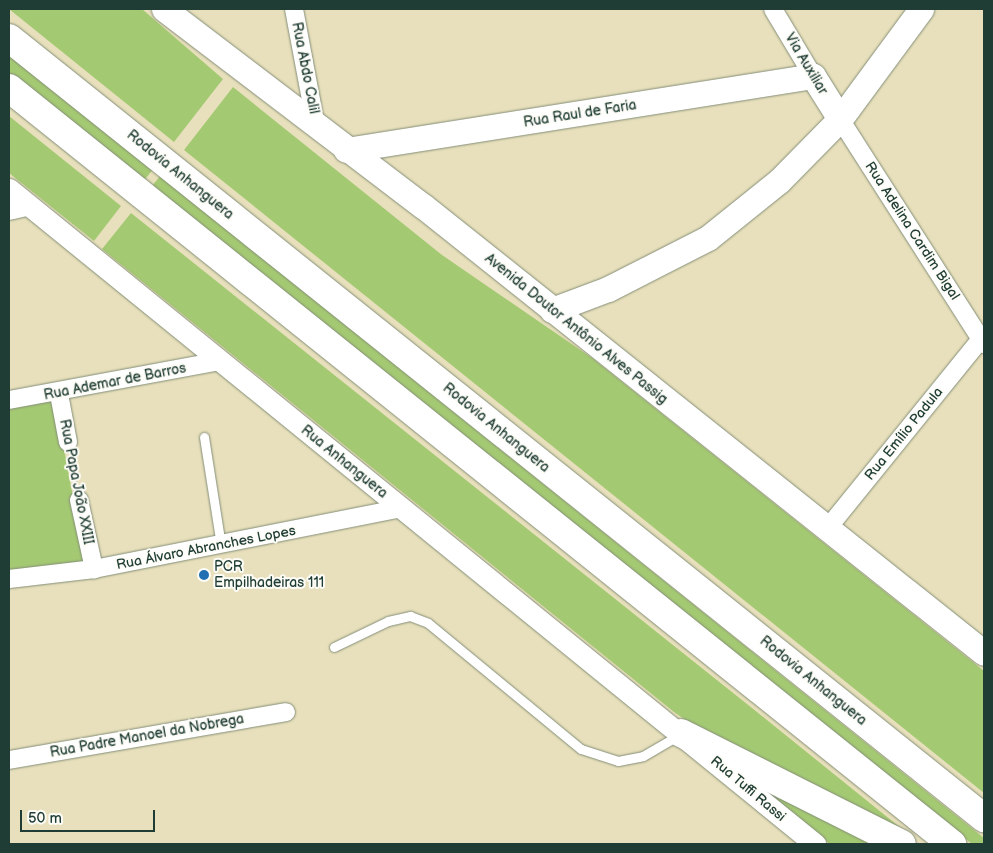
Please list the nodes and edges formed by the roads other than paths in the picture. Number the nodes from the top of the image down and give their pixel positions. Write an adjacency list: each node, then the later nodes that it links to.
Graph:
1 (165, 9): 9 (main road, Avenida Doutor Antônio Alves Passig)
2 (294, 9): 9 (street, Rua Abdo Calil)
3 (773, 9): 6 (street, Via Auxiliar)
4 (921, 9): 8 (main road)
5 (9, 38): 31 (highway, Rodovia Anhanguera)
6 (813, 76): 8 (main road, Via Auxiliar); 10 (main road, Rua Raul de Faria)
7 (9, 88): 37 (highway)
8 (840, 119): 14 (main road); 15 (street, Rua Adelina Cardim Bigal)
9 (316, 128): 10 (main road, Avenida Doutor Antônio Alves Passig)
10 (346, 150): 14 (main road, Avenida Doutor Antônio Alves Passig)
11 (9, 189): 12 (street, Rua Anhanguera)
12 (30, 206): 13 (street); 16 (street, Rua Anhanguera)
13 (9, 211)
14 (552, 310): 23 (main road, Avenida Doutor Antônio Alves Passig)
15 (983, 342): 23 (street, Rua Emílio Padula)
16 (220, 361): 17 (street, Rua Ademar de Barros); 22 (street, Rua Anhanguera)
17 (59, 394): 18 (street, Rua Ademar de Barros); 20 (street, Rua Papa João XXIII)
18 (9, 400)
19 (204, 437): 24 (lane)
20 (68, 442)
21 (79, 500): 25 (street, Rua Papa João XXIII)
22 (402, 508): 24 (street, Rua Álvaro Abranches Lopes); 30 (street, Rua Anhanguera)
23 (827, 529): 28 (main road, Avenida Doutor Antônio Alves Passig)
24 (221, 546): 25 (street, Rua Álvaro Abranches Lopes)
25 (94, 569): 26 (street, Rua Álvaro Abranches Lopes)
26 (9, 579)
27 (334, 647): 30 (lane)
28 (984, 654)
29 (286, 712): 32 (street, Rua Padre Manoel da Nobrega)
30 (681, 734): 35 (street, Rua Tuffi Rassi); 36 (highway)
31 (890, 743): 33 (highway); 34 (highway, Rodovia Anhanguera)
32 (9, 760)
33 (984, 807)
34 (984, 818)
35 (815, 844)
36 (902, 844)
37 (952, 844)

